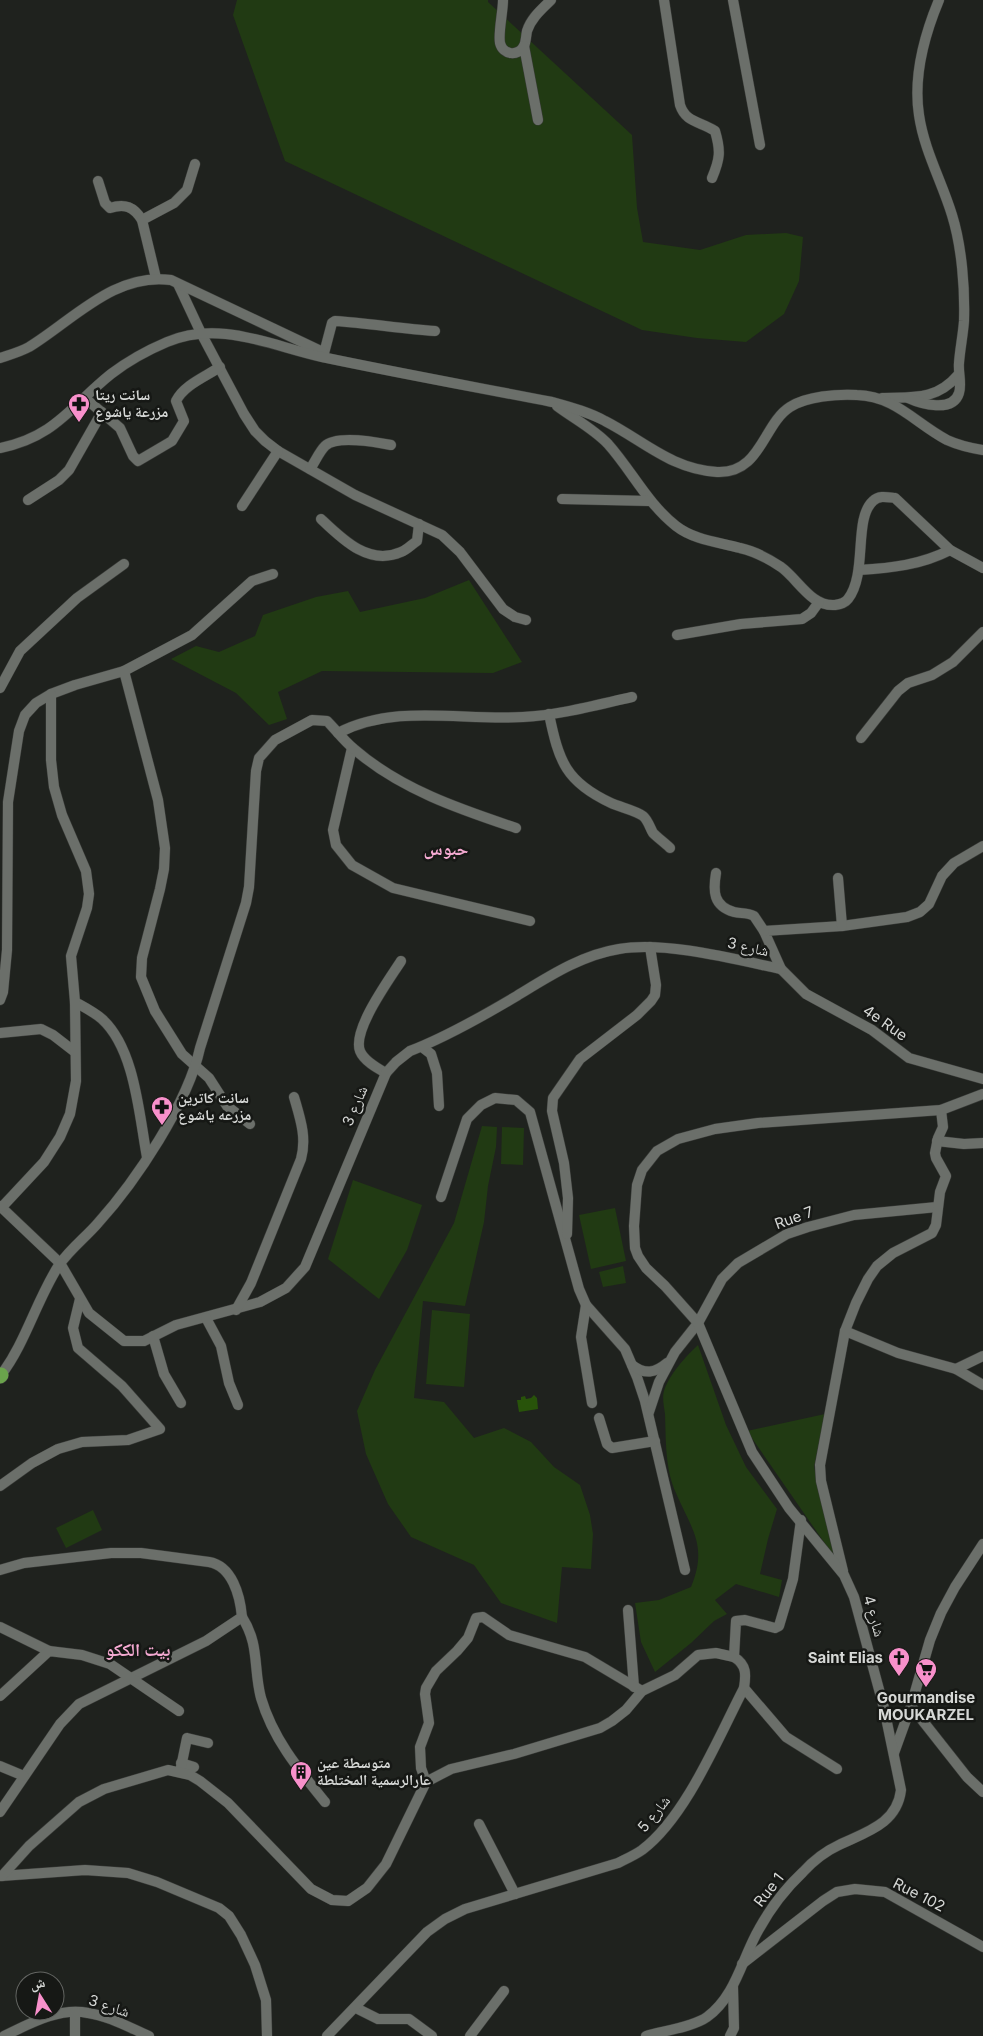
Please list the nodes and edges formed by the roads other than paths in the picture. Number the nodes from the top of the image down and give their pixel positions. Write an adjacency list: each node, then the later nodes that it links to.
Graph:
1 (504, 0): 6 (street)
2 (551, 0): 6 (street)
3 (664, 0): 10 (street)
4 (733, 0): 8 (street)
5 (939, 0): 20 (street)
6 (524, 46): 7 (street)
7 (538, 120)
8 (760, 145)
9 (195, 164): 12 (street)
10 (712, 178)
11 (98, 181): 12 (street)
12 (142, 220): 13 (street)
13 (156, 278): 14 (street); 18 (street)
14 (178, 284): 16 (street); 17 (street)
15 (435, 331): 17 (street)
16 (201, 333): 17 (street); 19 (street); 21 (street)
17 (323, 355): 24 (street)
18 (0, 358)
19 (220, 367): 25 (street); 29 (street)
20 (958, 375): 23 (street); 23 (street)
21 (85, 398): 25 (street); 27 (street)
22 (880, 398): 23 (street); 24 (street); 28 (street)
23 (908, 398)
24 (552, 402): 33 (street)
25 (102, 412): 32 (street)
26 (391, 444): 30 (street)
27 (0, 448)
28 (983, 450)
29 (278, 452): 30 (street); 34 (street)
30 (310, 469): 36 (street)
31 (562, 499): 33 (street)
32 (28, 500)
33 (649, 501): 42 (street)
34 (242, 506)
35 (320, 519): 36 (street)
36 (419, 524): 43 (street)
37 (950, 550): 39 (street); 40 (street); 40 (street)
38 (124, 564): 47 (street)
39 (983, 568)
40 (859, 570): 42 (street)
41 (273, 574): 46 (street)
42 (819, 602): 45 (street)
43 (526, 620)
44 (983, 632): 52 (street)
45 (676, 635)
46 (124, 671): 48 (street); 72 (street)
47 (0, 688)
48 (52, 694): 55 (street); 68 (street)
49 (632, 697): 50 (street)
50 (549, 714): 51 (street); 58 (street)
51 (338, 733): 53 (street); 72 (street)
52 (861, 738)
53 (352, 748): 56 (street); 61 (street)
54 (0, 795): 55 (street)
55 (8, 802): 67 (street)
56 (516, 828)
57 (983, 846): 62 (street)
58 (670, 848)
59 (716, 873): 63 (street)
60 (838, 878): 62 (street)
61 (530, 921)
62 (842, 926): 63 (street)
63 (764, 931): 66 (street)
64 (650, 947): 66 (street, شارع 3); 70 (street, شارع 3); 86 (street)
65 (400, 961): 73 (street)
66 (781, 969): 74 (street, 4e Rue)
67 (0, 1000)
68 (76, 1002): 71 (street); 82 (street)
69 (0, 1033): 71 (street)
70 (422, 1047): 73 (street, شارع 3); 77 (street)
71 (75, 1052): 84 (street)
72 (196, 1066): 79 (street); 82 (street)
73 (386, 1073): 90 (street, شارع 3)
74 (983, 1079)
75 (983, 1094): 78 (street)
76 (294, 1097): 90 (street)
77 (439, 1106)
78 (940, 1110): 80 (street); 92 (street)
79 (250, 1124)
80 (937, 1141): 81 (street); 85 (street)
81 (983, 1143)
82 (147, 1157): 87 (street)
83 (441, 1197): 86 (street)
84 (1, 1206): 87 (street, شارع 3)
85 (937, 1207): 92 (street, Rue 7); 93 (street)
86 (567, 1243): 89 (street)
87 (60, 1263): 88 (street, شارع 3); 99 (street)
88 (80, 1299): 94 (street, شارع 3); 107 (street)
89 (586, 1305): 97 (street); 101 (street)
90 (236, 1310): 91 (street, شارع 3)
91 (206, 1318): 94 (street, شارع 3); 103 (street)
92 (698, 1323): 96 (street); 108 (street)
93 (845, 1331): 98 (street); 112 (street)
94 (153, 1336): 102 (street)
95 (983, 1356): 98 (street)
96 (670, 1361): 97 (street); 104 (street)
97 (632, 1365): 104 (street)
98 (956, 1369): 100 (street)
99 (0, 1375)
100 (983, 1385)
101 (592, 1403)
102 (181, 1404)
103 (238, 1405)
104 (648, 1416): 106 (street)
105 (599, 1418): 106 (street)
106 (655, 1441): 111 (street)
107 (0, 1486)
108 (801, 1520): 112 (street); 117 (street)
109 (983, 1544): 122 (street)
110 (0, 1570): 114 (street)
111 (685, 1570)
112 (844, 1574): 125 (street, شارع 4)
113 (628, 1610): 120 (street)
114 (242, 1616): 118 (street); 133 (street)
115 (0, 1627): 116 (street)
116 (49, 1651): 118 (street); 121 (street)
117 (734, 1657): 119 (street, شارع 5); 120 (street)
118 (131, 1680): 123 (street); 130 (street)
119 (744, 1688): 129 (street); 137 (street, شارع 5)
120 (638, 1689): 131 (street); 131 (street)
121 (0, 1696)
122 (911, 1706): 125 (street); 132 (street)
123 (179, 1711)
124 (208, 1743): 128 (street)
125 (894, 1754): 139 (street, Rue 1)
126 (0, 1766): 130 (street)
127 (194, 1767): 128 (street)
128 (181, 1768): 131 (street); 136 (street)
129 (837, 1768)
130 (24, 1776): 134 (street)
131 (426, 1782)
132 (983, 1792)
133 (325, 1802)
134 (0, 1812)
135 (480, 1824): 137 (street)
136 (1, 1876): 147 (street)
137 (515, 1894): 142 (street, شارع 5)
138 (983, 1947): 139 (street, Rue 102)
139 (741, 1965): 140 (street, Rue 1)
140 (733, 1987): 151 (street, Rue 1); 152 (street)
141 (504, 1991): 150 (street)
142 (356, 2008): 148 (street, شارع 5); 149 (street)
143 (75, 2012): 144 (street, شارع 3); 145 (street); 146 (street, شارع 3)
144 (4, 2036)
145 (75, 2036)
146 (150, 2036)
147 (267, 2036)
148 (327, 2036)
149 (432, 2036)
150 (470, 2036)
151 (646, 2036)
152 (730, 2036)

